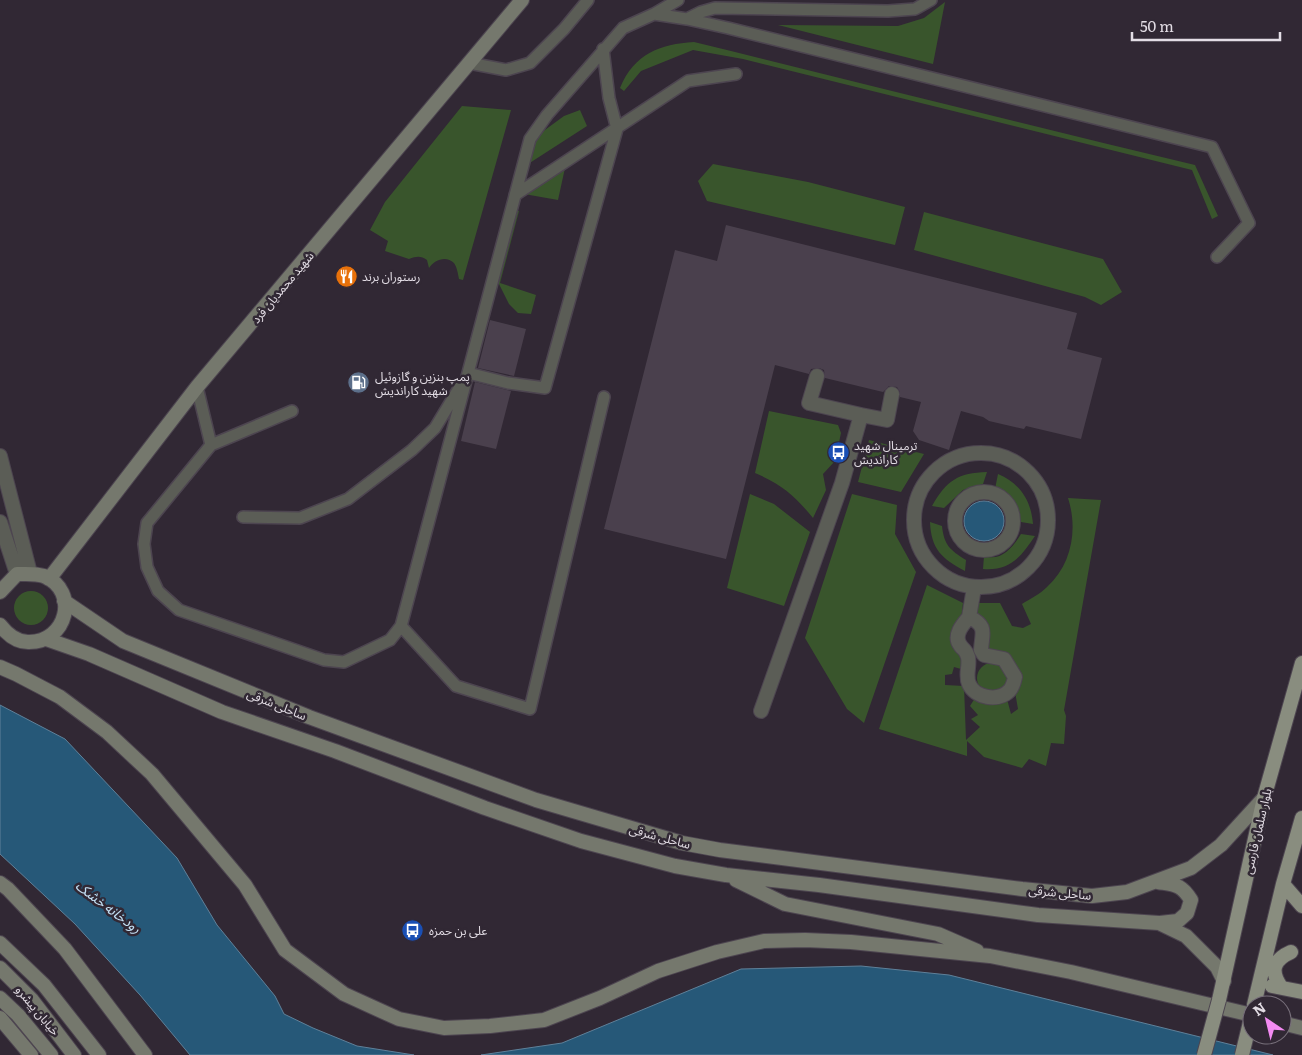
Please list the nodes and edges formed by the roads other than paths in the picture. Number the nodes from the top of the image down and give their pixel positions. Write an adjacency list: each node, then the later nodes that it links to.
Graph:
1 (522, 0): 8 (main road, شهید محمدیان فرد)
2 (588, 0): 8 (lane)
3 (678, 0): 5 (lane)
4 (931, 0): 6 (lane)
5 (654, 14): 6 (lane); 7 (lane)
6 (687, 19): 12 (lane)
7 (603, 49): 10 (lane); 11 (lane)
8 (469, 63): 15 (main road, شهید محمدیان فرد)
9 (736, 74): 10 (lane)
10 (616, 129): 11 (lane); 13 (lane)
11 (515, 195): 13 (lane)
12 (1217, 257)
13 (468, 373): 23 (lane); 32 (lane)
14 (817, 376): 19 (street)
15 (197, 387): 20 (lane); 26 (main road, شهید محمدیان فرد)
16 (892, 394): 19 (street)
17 (604, 397): 32 (lane)
18 (292, 411): 20 (lane)
19 (861, 415): 36 (street)
20 (211, 445): 32 (lane)
21 (0, 456): 25 (street)
22 (991, 492): 22 (street)
23 (243, 517)
24 (0, 522): 25 (street)
25 (24, 574): 26 (main road); 28 (main road)
26 (49, 579): 29 (main road)
27 (974, 588): 27 (street); 30 (street)
28 (0, 590)
29 (64, 601): 33 (main road); 40 (main road, ساحلی شرقی)
30 (969, 617): 30 (street)
31 (0, 624): 33 (main road)
32 (401, 626)
33 (46, 639): 39 (main road, ساحلی شرقی)
34 (1302, 663): 37 (main road, بلوار سلمان فارسی)
35 (0, 667): 48 (main road)
36 (761, 711)
37 (1264, 798): 40 (main road, ساحلی شرقی); 50 (main road, بلوار سلمان فارسی)
38 (1302, 818): 42 (main road)
39 (726, 875): 44 (main road, ساحلی شرقی); 48 (main road)
40 (1158, 882): 44 (main road)
41 (0, 883): 62 (main road)
42 (1283, 884): 43 (main road); 46 (main road)
43 (1302, 906)
44 (1159, 923): 50 (main road, ساحلی شرقی)
45 (0, 943): 61 (main road)
46 (1270, 946): 47 (main road); 51 (main road)
47 (1297, 954): 52 (main road)
48 (990, 956): 56 (main road)
49 (0, 968): 60 (main road, خیابان پیشرو)
50 (1224, 981): 63 (main road, بلوار سلمان فارسی, bridge)
51 (1259, 984): 52 (main road); 54 (main road)
52 (1281, 988): 53 (main road)
53 (1302, 992)
54 (1256, 995)
55 (0, 998): 59 (main road, خیابان پیشرو)
56 (1242, 1013)
57 (0, 1018): 58 (main road)
58 (31, 1055)
59 (50, 1055)
60 (74, 1055)
61 (99, 1055)
62 (145, 1055)
63 (1204, 1055)

